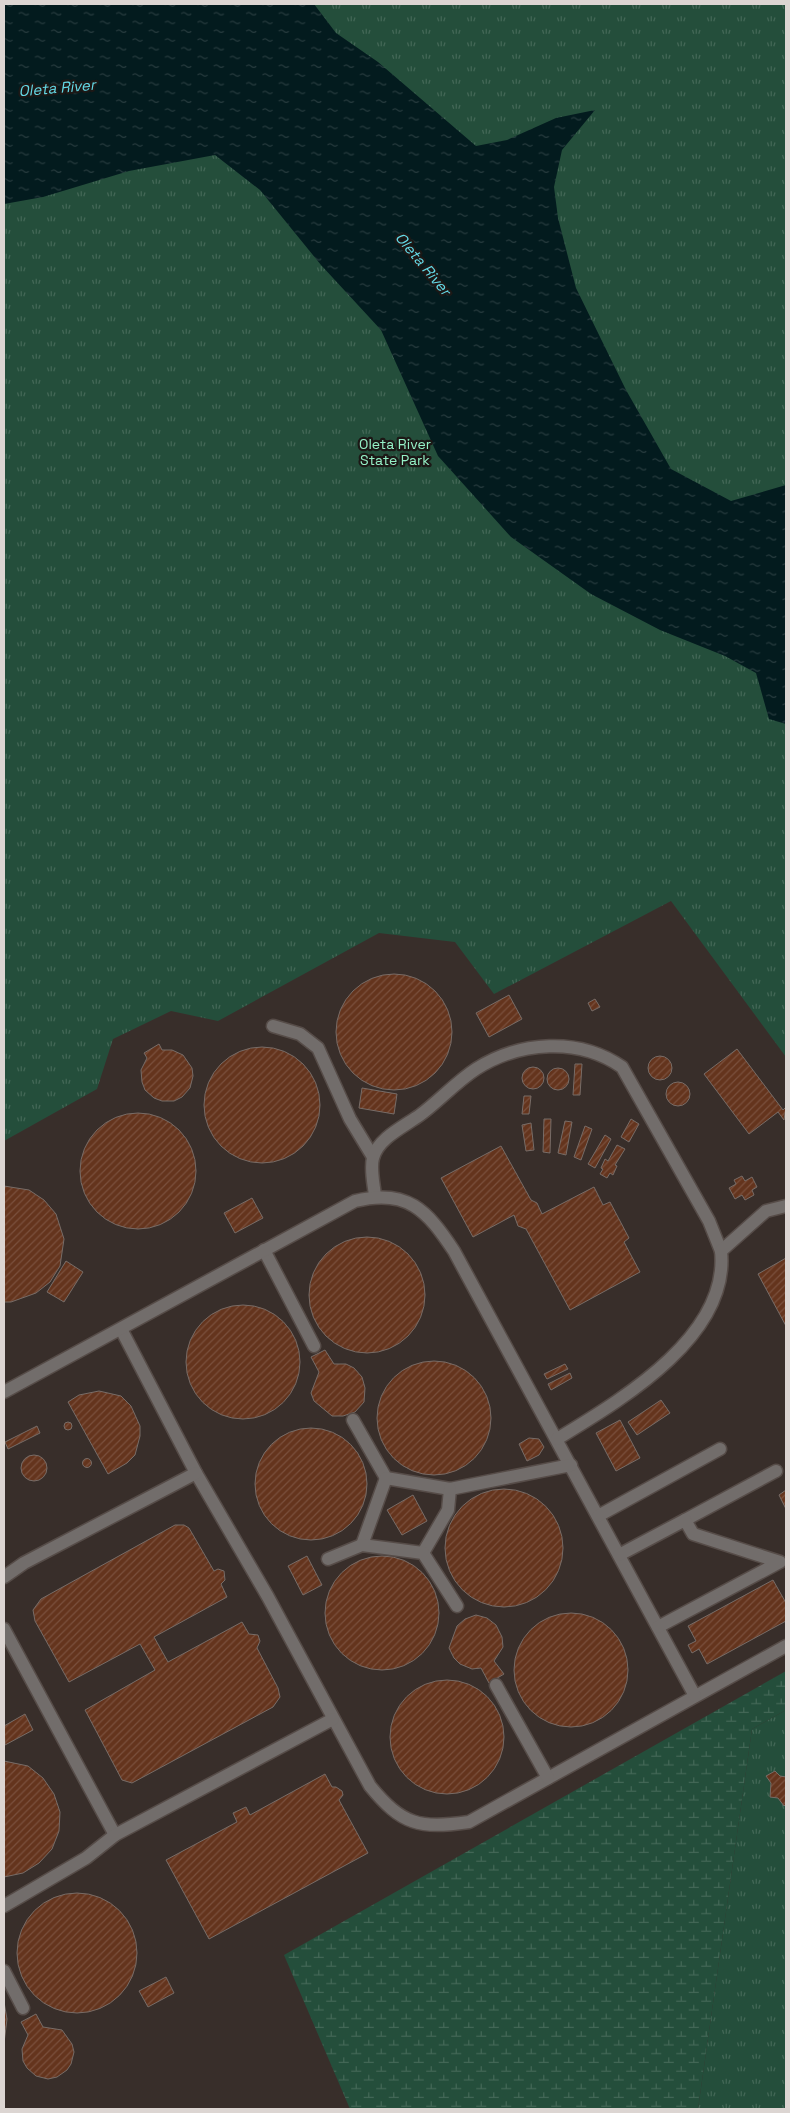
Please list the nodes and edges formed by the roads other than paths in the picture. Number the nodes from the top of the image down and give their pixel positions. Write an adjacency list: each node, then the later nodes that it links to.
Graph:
1 (272, 1026): 2 (lane)
2 (373, 1157): 3 (lane); 6 (lane)
3 (374, 1196): 5 (lane); 11 (lane)
4 (786, 1206): 6 (lane)
5 (264, 1250): 7 (lane); 8 (lane)
6 (720, 1251): 11 (lane)
7 (121, 1329): 9 (lane); 15 (lane)
8 (314, 1346)
9 (4, 1392)
10 (353, 1420): 16 (lane)
11 (557, 1439): 13 (lane)
12 (720, 1450): 18 (lane)
13 (571, 1465): 17 (lane); 18 (lane)
14 (776, 1471): 19 (lane)
15 (196, 1473): 25 (lane); 32 (lane)
16 (386, 1478): 17 (lane); 20 (lane)
17 (450, 1489): 21 (lane)
18 (598, 1516): 22 (lane)
19 (685, 1520): 22 (lane); 24 (lane)
20 (362, 1544): 21 (lane); 23 (lane)
21 (423, 1553): 26 (lane)
22 (619, 1555): 27 (lane)
23 (328, 1559)
24 (783, 1563): 27 (lane)
25 (4, 1577)
26 (457, 1606)
27 (658, 1627): 31 (lane)
28 (4, 1629): 34 (lane)
29 (786, 1646): 31 (lane)
30 (496, 1685): 33 (lane)
31 (695, 1696): 33 (lane)
32 (333, 1719): 33 (lane); 34 (lane)
33 (548, 1778)
34 (115, 1835): 35 (lane)
35 (4, 1906)
36 (4, 1971): 37 (lane)
37 (23, 2008)

